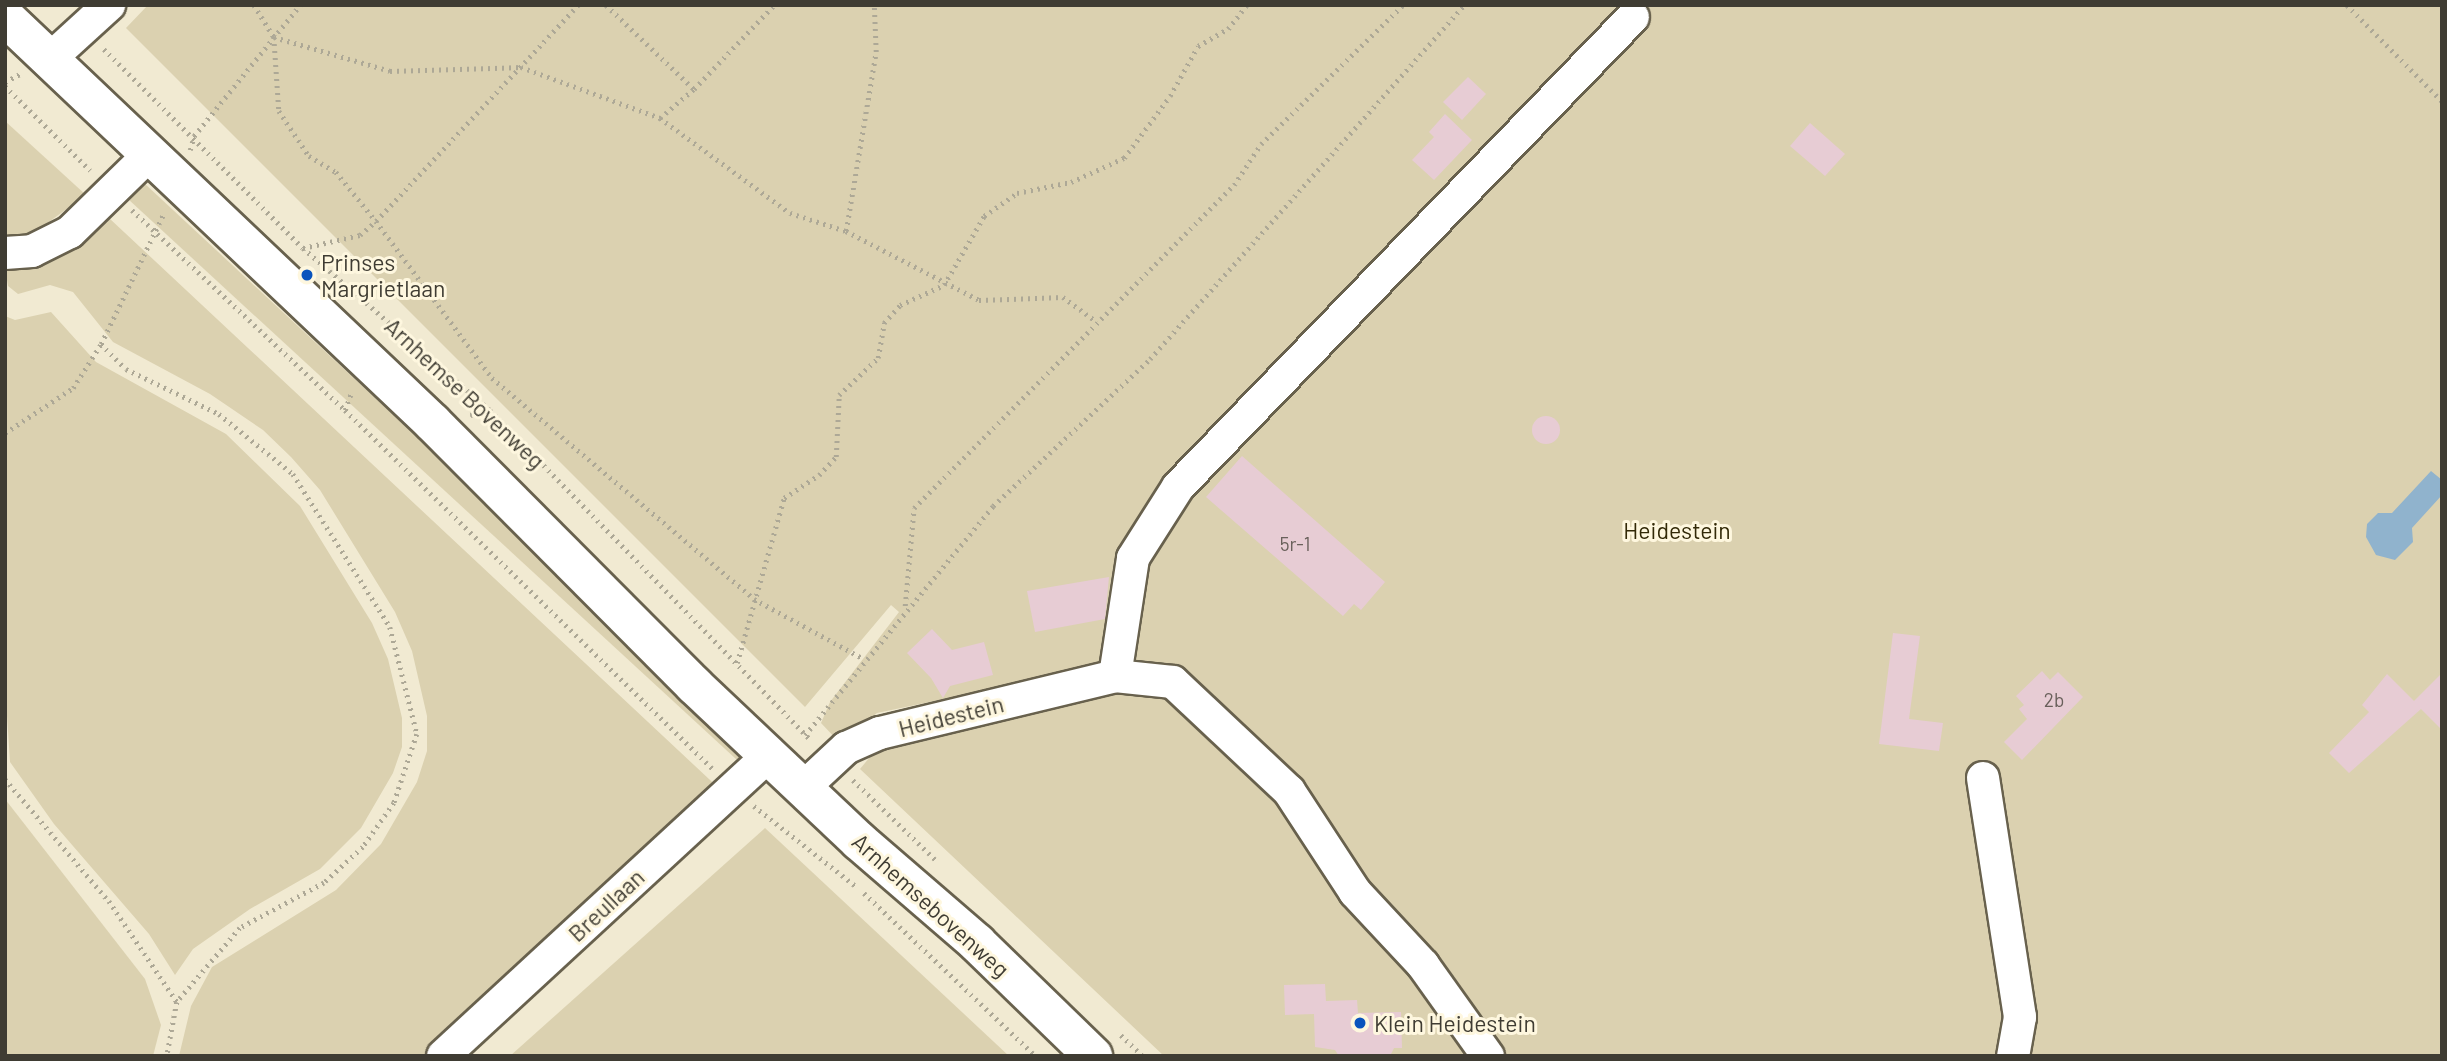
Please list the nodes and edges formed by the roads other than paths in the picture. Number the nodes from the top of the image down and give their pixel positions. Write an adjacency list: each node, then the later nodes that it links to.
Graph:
1 (109, 5): 4 (street)
2 (5, 17): 4 (main road, Arnhemse Bovenweg)
3 (1633, 17): 7 (street)
4 (51, 58): 5 (main road, Arnhemse Bovenweg)
5 (150, 154): 6 (street); 8 (main road, Arnhemse Bovenweg)
6 (5, 253)
7 (1115, 676): 10 (street, Heidestein); 13 (street, Heidestein)
8 (769, 754): 10 (main road, Arnhemsebovenweg); 11 (street, Breullaan)
9 (1983, 778): 14 (street)
10 (803, 788): 12 (main road, Arnhemsebovenweg)
11 (443, 1056)
12 (1093, 1056)
13 (1488, 1056)
14 (2013, 1056)

